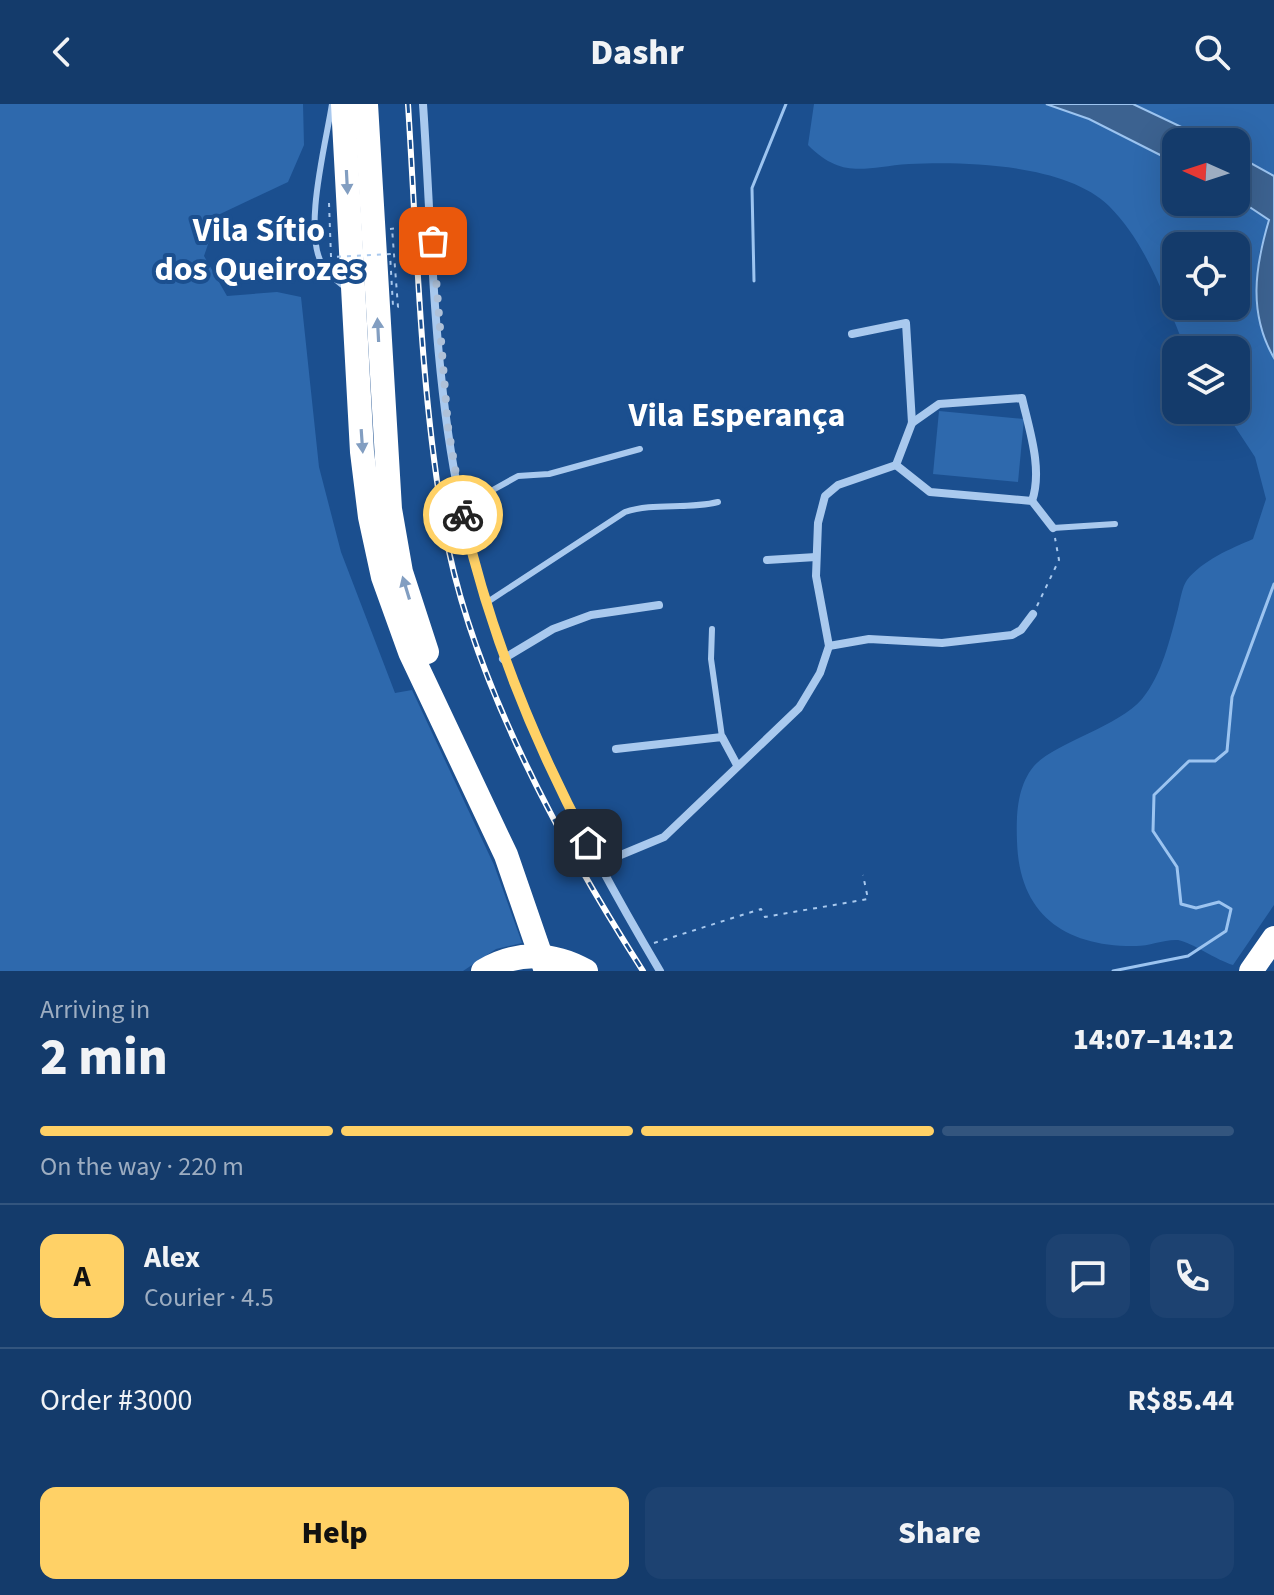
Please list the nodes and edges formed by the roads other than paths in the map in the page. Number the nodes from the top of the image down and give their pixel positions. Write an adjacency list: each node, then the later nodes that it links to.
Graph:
1 (332, 104): 5 (lane)
2 (343, 104): 5 (highway, one-way to 5)
3 (366, 104): 30 (highway, one-way to 3)
4 (423, 104): 10 (street)
5 (353, 293): 29 (highway, one-way to 29)
6 (852, 334): 7 (street)
7 (912, 423): 9 (street); 11 (street)
8 (640, 449): 10 (lane)
9 (896, 465): 11 (street); 15 (street)
10 (459, 498): 17 (street)
11 (1032, 501): 14 (street)
12 (718, 502): 17 (lane)
13 (1115, 524): 14 (lane)
14 (1053, 528)
15 (816, 557): 16 (street); 21 (street)
16 (767, 560)
17 (486, 603): 22 (street)
18 (659, 605): 22 (street)
19 (1033, 614): 21 (street)
20 (712, 629): 23 (lane)
21 (829, 646): 25 (street)
22 (503, 659): 26 (street)
23 (722, 737): 24 (street); 25 (street)
24 (616, 749)
25 (737, 765): 26 (street)
26 (599, 864): 32 (street)
27 (1274, 938): 33 (highway)
28 (483, 971): 31 (highway, bridge)
29 (546, 971)
30 (561, 971)
31 (586, 971)
32 (660, 971)
33 (1251, 971)

